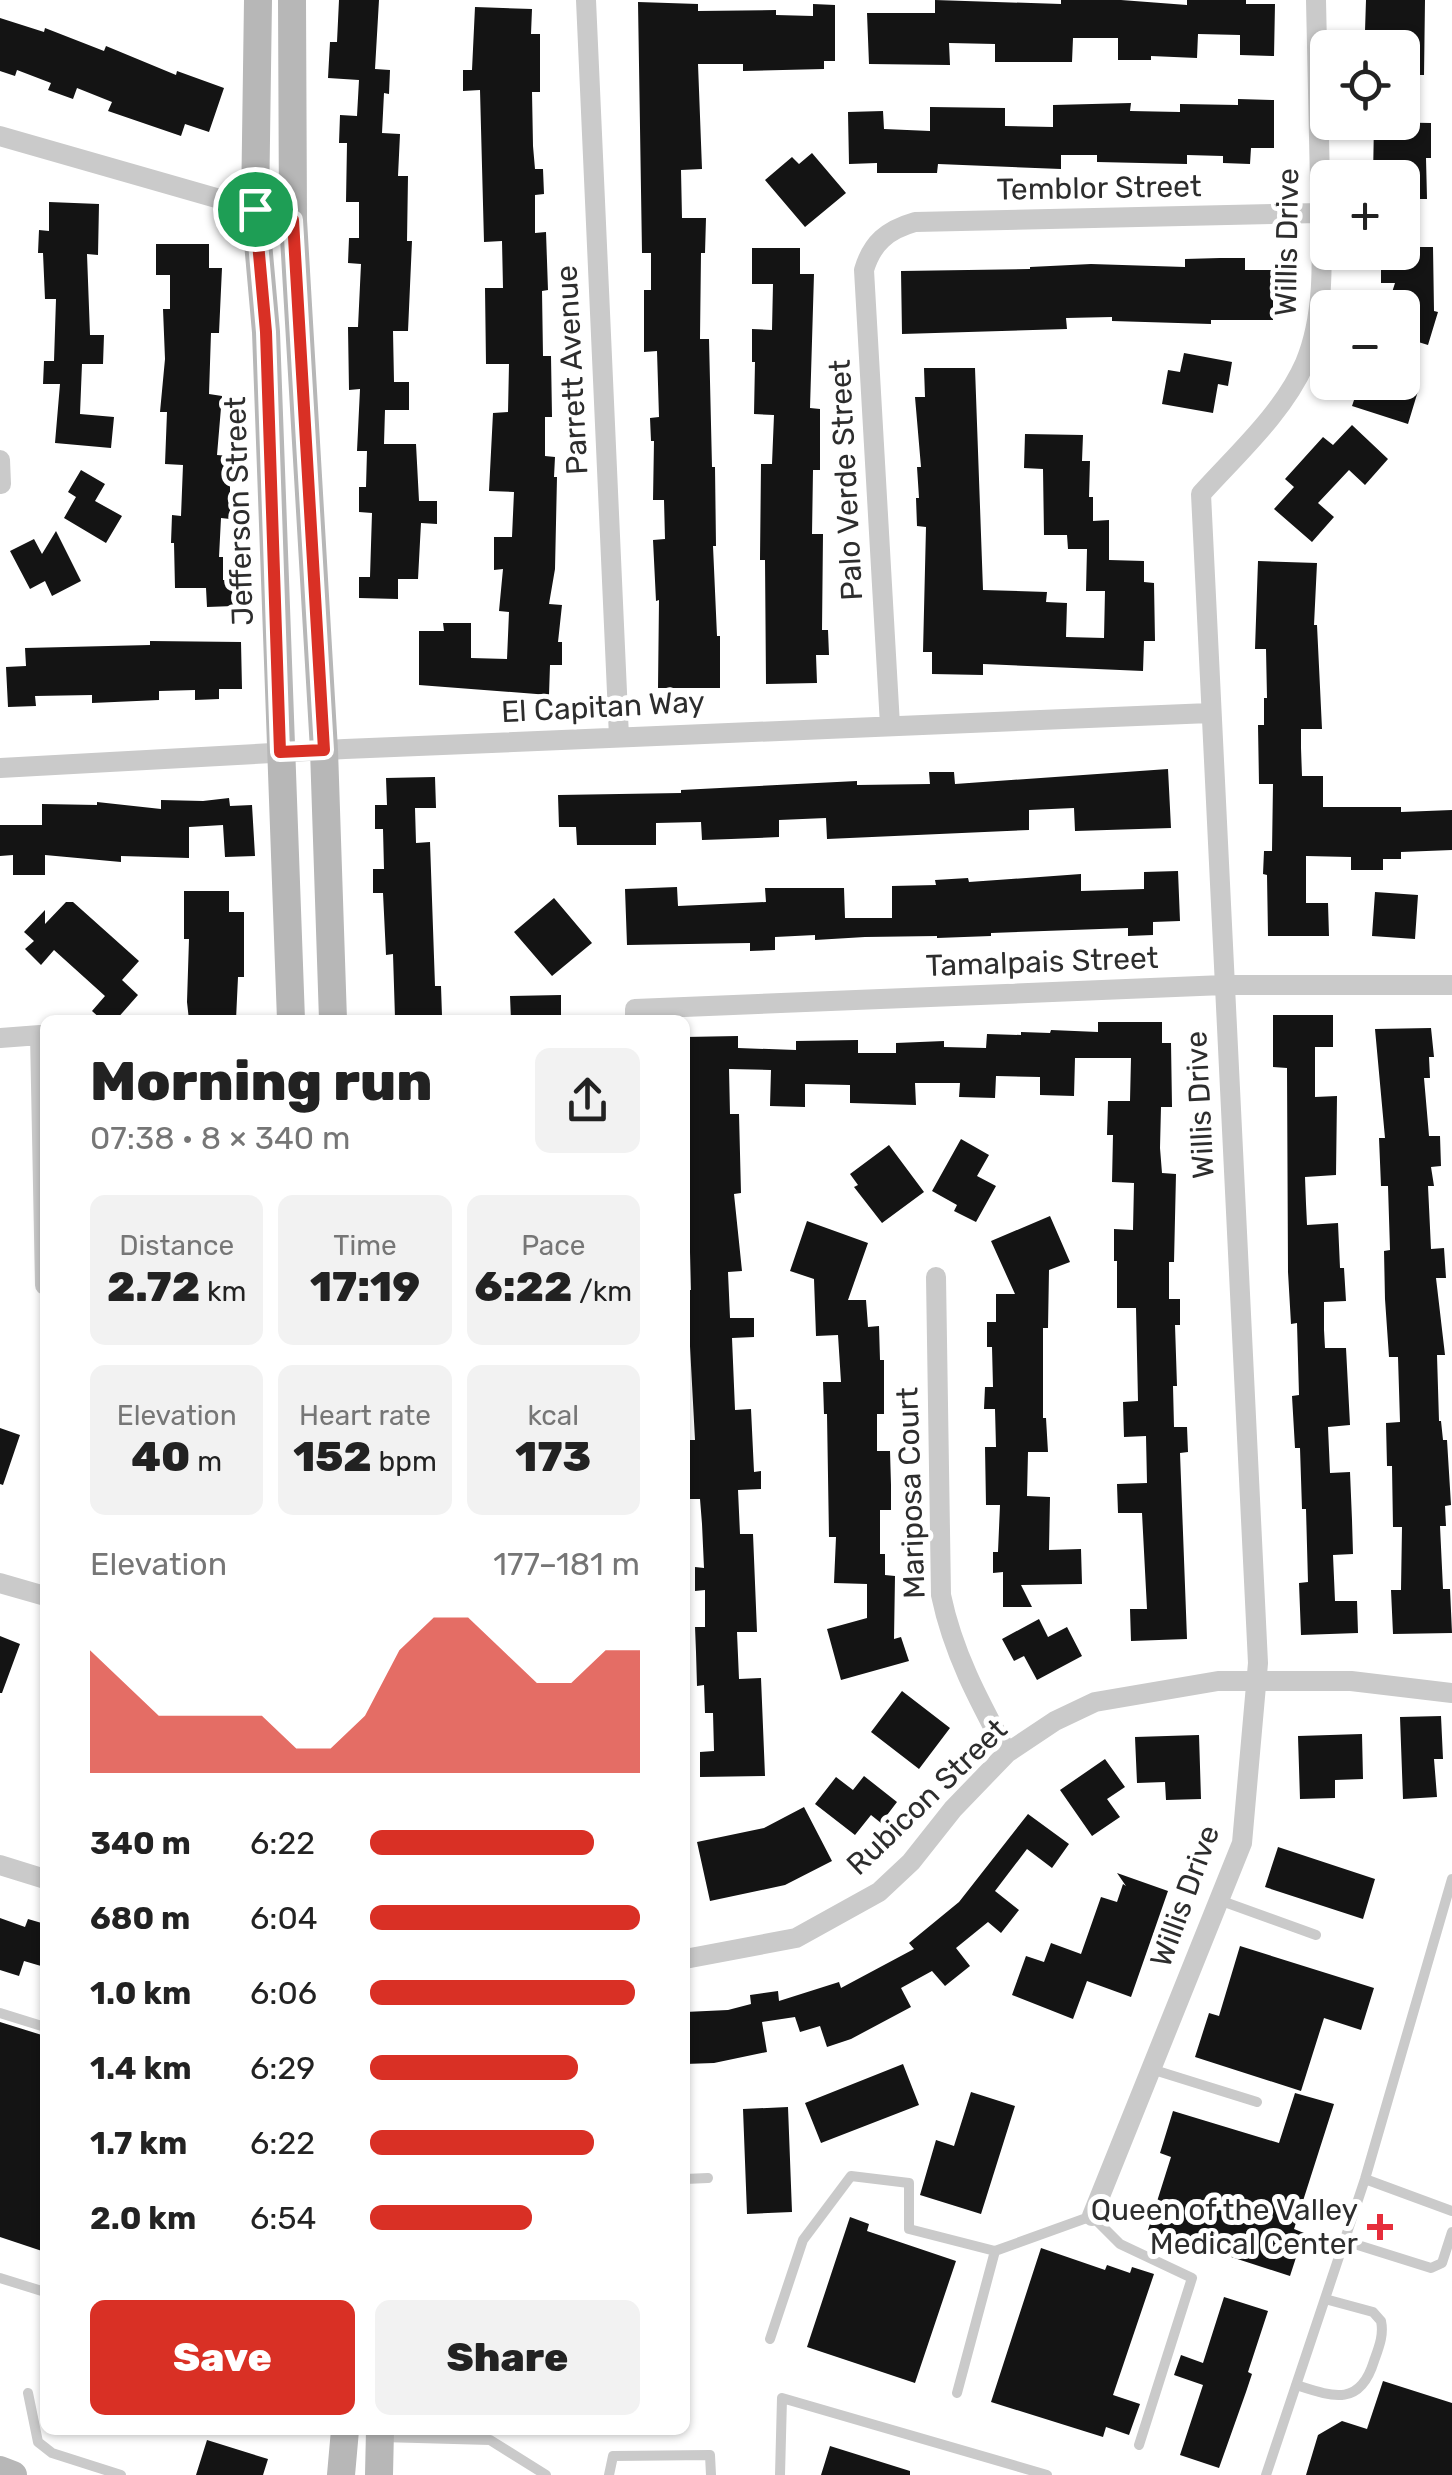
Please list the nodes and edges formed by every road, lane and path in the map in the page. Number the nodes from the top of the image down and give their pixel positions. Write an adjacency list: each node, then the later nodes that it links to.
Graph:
1 (258, 0): 7 (main road, Jefferson Street)
2 (292, 0): 9 (main road)
3 (586, 0): 16 (street, Parrett Avenue)
4 (1316, 0): 6 (street, Willis Drive)
5 (0, 136): 7 (street)
6 (1319, 160)
7 (255, 209): 9 (street); 18 (main road, Jefferson Street)
8 (1310, 213): 10 (street, Temblor Street)
9 (293, 220): 17 (main road)
10 (882, 237): 15 (street, Palo Verde Street)
11 (1320, 270): 14 (street, Willis Drive)
12 (0, 460): 13 (street)
13 (1, 484)
14 (1210, 712): 15 (street, El Capitan Way); 20 (street, Willis Drive)
15 (890, 725): 16 (street, El Capitan Way)
16 (618, 737): 17 (street, El Capitan Way)
17 (324, 750): 18 (street, El Capitan Way); 24 (main road)
18 (280, 752): 19 (street, El Capitan Way); 23 (main road, Jefferson Street)
19 (0, 768)
20 (1224, 985): 21 (street, Tamalpais Street); 22 (street, Tamalpais Street); 30 (street, Willis Drive)
21 (1452, 985)
22 (635, 1014)
23 (291, 1015)
24 (334, 1015)
25 (40, 1036): 26 (street)
26 (0, 1038)
27 (936, 1277): 32 (street, Mariposa Court)
28 (0, 1583): 29 (street)
29 (40, 1595)
30 (1256, 1681): 31 (street, Rubicon Street); 32 (street, Rubicon Street); 36 (street, Willis Drive)
31 (1452, 1693)
32 (1007, 1753): 38 (street, Rubicon Street)
33 (0, 1865): 34 (street)
34 (40, 1877)
35 (1452, 1879): 45 (lane)
36 (1219, 1900): 37 (lane); 41 (street, Willis Drive)
37 (1316, 1935)
38 (690, 1958)
39 (0, 2013): 40 (lane)
40 (40, 2025)
41 (1151, 2069): 42 (lane); 47 (street, Willis Drive)
42 (1258, 2102)
43 (708, 2178): 44 (lane)
44 (690, 2179)
45 (1366, 2179): 46 (lane); 49 (lane)
46 (1452, 2211)
47 (1092, 2216): 50 (lane); 61 (lane)
48 (1452, 2232): 49 (lane)
49 (1345, 2240): 53 (lane)
50 (995, 2251): 54 (lane); 57 (lane)
51 (0, 2278): 52 (lane)
52 (40, 2290)
53 (1325, 2299): 55 (lane); 55 (lane)
54 (770, 2339)
55 (1296, 2385): 72 (lane)
56 (28, 2393): 65 (lane)
57 (957, 2393)
58 (344, 2435): 63 (main road)
59 (380, 2435): 66 (main road)
60 (398, 2435): 67 (lane)
61 (1138, 2445)
62 (0, 2470): 64 (main road)
63 (339, 2471)
64 (13, 2475)
65 (121, 2475)
66 (379, 2475)
67 (546, 2475)
68 (609, 2475): 69 (lane)
69 (710, 2475)
70 (780, 2475): 71 (lane)
71 (1047, 2475)
72 (1266, 2475)

